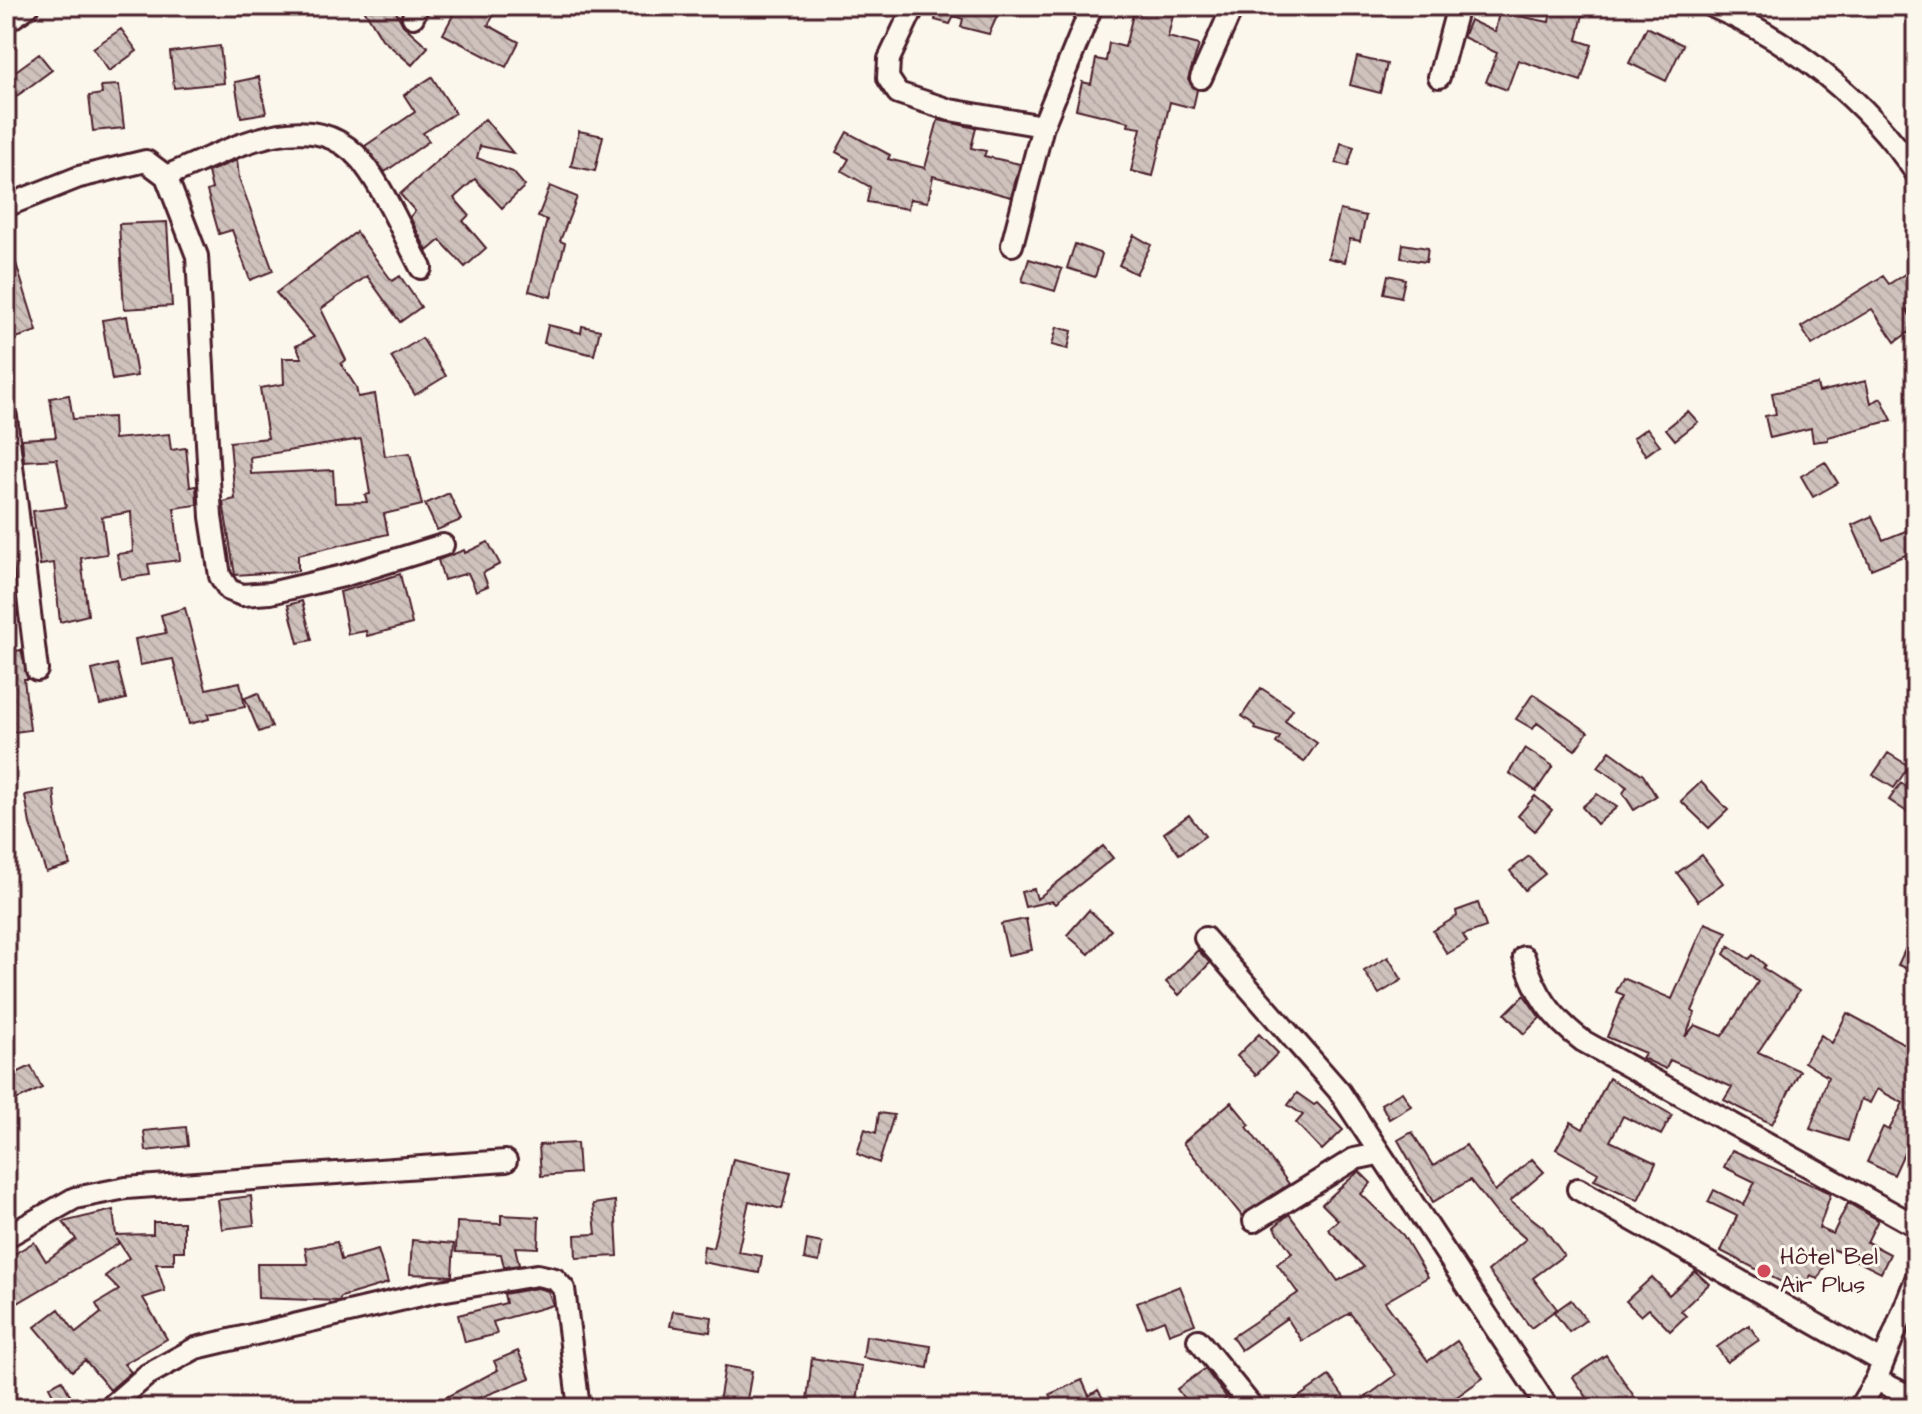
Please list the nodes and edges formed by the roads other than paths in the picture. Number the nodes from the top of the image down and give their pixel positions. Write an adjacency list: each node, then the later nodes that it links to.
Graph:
1 (29, 6): 7 (street)
2 (914, 6): 10 (street)
3 (1092, 6): 10 (street)
4 (1221, 6): 9 (street)
5 (1458, 6): 8 (street)
6 (1711, 6): 11 (street)
7 (6, 22)
8 (1439, 77)
9 (1201, 78)
10 (1043, 126): 14 (street)
11 (1916, 173)
12 (166, 176): 13 (street); 15 (street); 17 (street)
13 (6, 206)
14 (1012, 245)
15 (421, 268)
16 (6, 417): 18 (street)
17 (443, 545)
18 (37, 670)
19 (1205, 938): 21 (street)
20 (1524, 957): 25 (street)
21 (1378, 1154): 24 (street); 34 (street)
22 (506, 1161): 26 (street)
23 (1578, 1189): 29 (street)
24 (1254, 1221)
25 (1916, 1226)
26 (6, 1237)
27 (1916, 1279): 29 (street)
28 (1198, 1340): 33 (street)
29 (1880, 1371): 30 (street); 35 (street)
30 (1916, 1399)
31 (109, 1408): 32 (street)
32 (579, 1408)
33 (1253, 1408)
34 (1548, 1408)
35 (1859, 1408)

